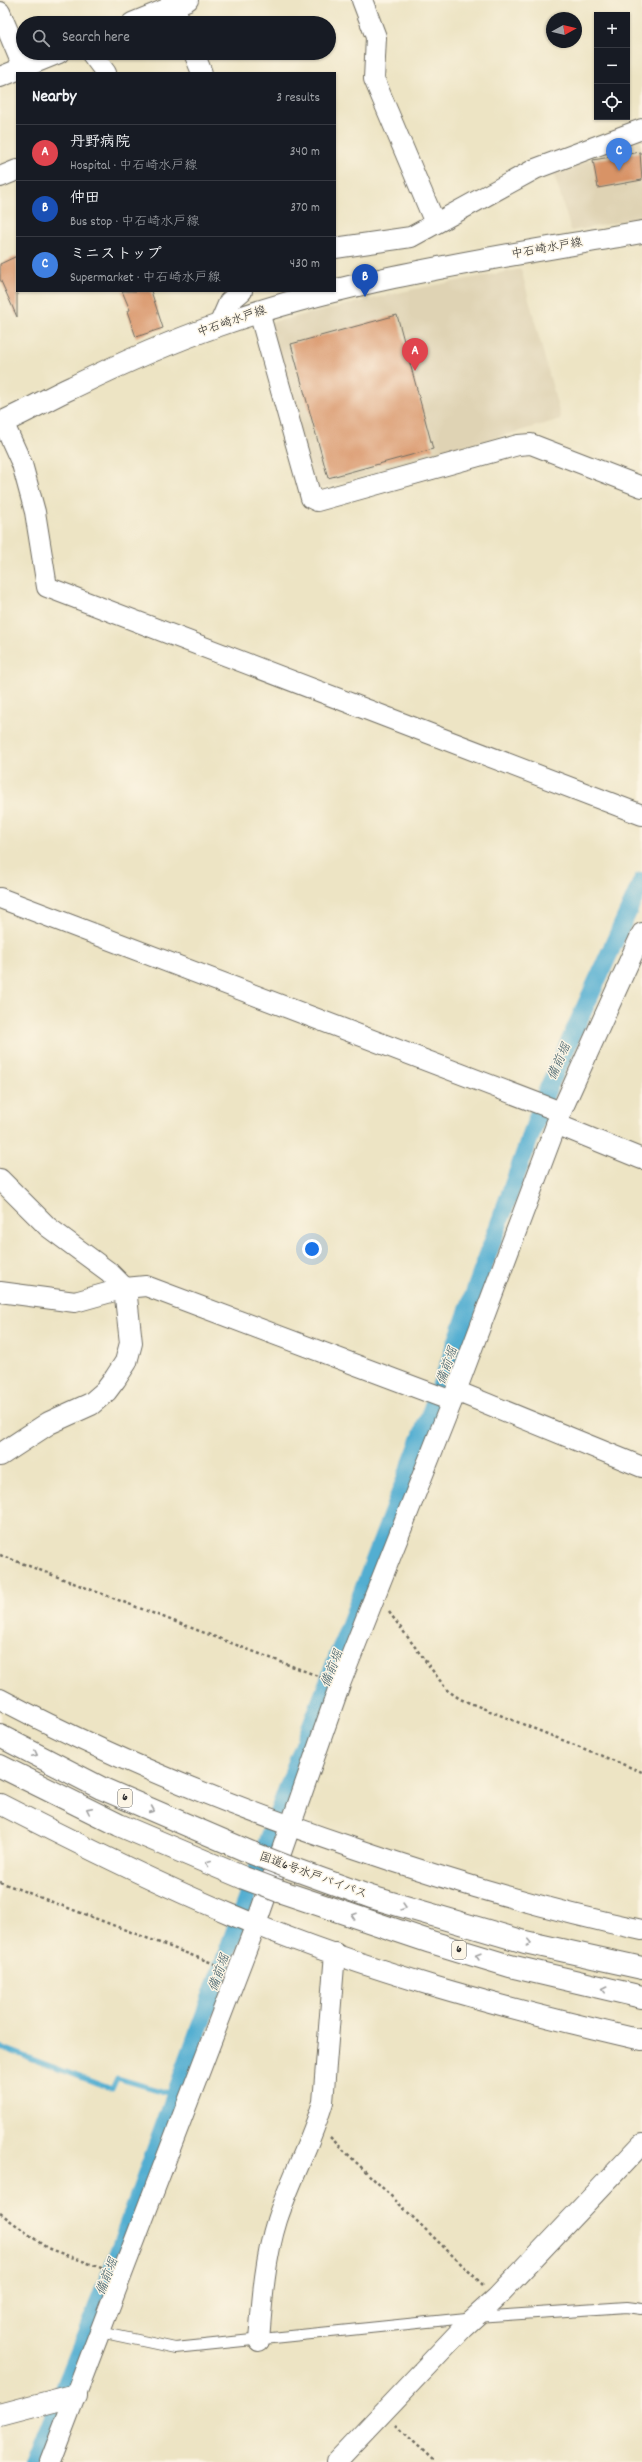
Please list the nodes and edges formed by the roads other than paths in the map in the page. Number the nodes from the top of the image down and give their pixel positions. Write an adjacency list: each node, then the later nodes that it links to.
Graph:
1 (362, 0): 17 (street)
2 (179, 7): 4 (street)
3 (0, 12): 5 (street)
4 (153, 16)
5 (16, 51)
6 (20, 60): 10 (street)
7 (42, 60): 10 (street)
8 (96, 60): 11 (street)
9 (197, 60): 12 (street)
10 (23, 68): 13 (street)
11 (105, 72)
12 (202, 72)
13 (0, 77)
14 (642, 129): 17 (street)
15 (16, 170): 16 (street)
16 (0, 177)
17 (435, 222): 19 (street)
18 (642, 232): 21 (main road, 中石崎水戸線)
19 (336, 248)
20 (241, 292): 22 (street)
21 (259, 312): 22 (main road, 中石崎水戸線); 24 (street)
22 (219, 325): 23 (main road, 中石崎水戸線)
23 (2, 422): 25 (street)
24 (642, 487)
25 (642, 815)
26 (0, 898): 28 (street)
27 (642, 933): 28 (street)
28 (551, 1112): 29 (street); 33 (street)
29 (642, 1160)
30 (0, 1179): 31 (street)
31 (125, 1288): 32 (street); 33 (street); 34 (main road)
32 (0, 1292)
33 (446, 1395): 35 (street); 40 (street)
34 (0, 1455)
35 (642, 1467)
36 (0, 1699): 40 (street)
37 (0, 1736): 44 (main road, 国道6号水戸バイパス / 6, one-way to 44, bridge)
38 (0, 1766): 45 (main road, 国道6号水戸バイパス / 6, one-way to 38, bridge)
39 (0, 1804): 41 (street)
40 (280, 1823): 41 (street); 42 (street)
41 (245, 1920): 43 (street); 50 (street)
42 (642, 1930)
43 (335, 1953): 46 (street); 51 (street)
44 (642, 1968)
45 (642, 1998)
46 (642, 2040)
47 (642, 2144): 49 (street)
48 (642, 2309): 49 (lane)
49 (476, 2317): 51 (lane); 55 (street)
50 (100, 2332): 51 (lane); 52 (street)
51 (259, 2341)
52 (63, 2398): 53 (main road); 54 (street)
53 (0, 2415)
54 (50, 2462)
55 (336, 2462)

